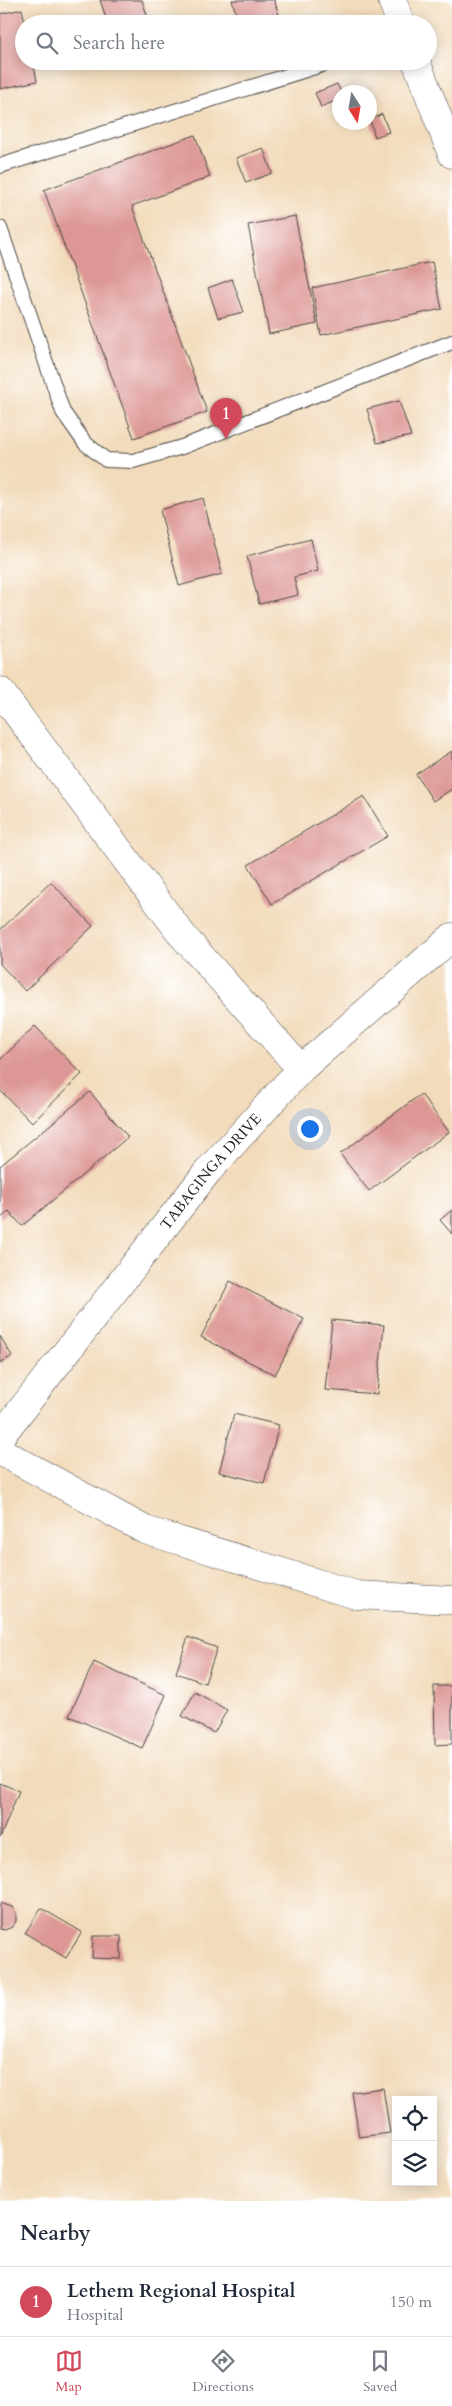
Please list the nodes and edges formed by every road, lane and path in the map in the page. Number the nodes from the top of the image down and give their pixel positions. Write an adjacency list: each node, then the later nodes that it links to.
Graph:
1 (392, 0): 2 (street)
2 (398, 15)
3 (305, 70): 6 (lane)
4 (419, 70): 5 (street)
5 (452, 154)
6 (0, 166)
7 (0, 228): 8 (lane)
8 (452, 342)
9 (0, 690): 11 (street)
10 (452, 937): 11 (street, TABAGINGA DRIVE)
11 (300, 1069): 12 (street, TABAGINGA DRIVE)
12 (0, 1437)
13 (0, 1451): 14 (street)
14 (452, 1600)

